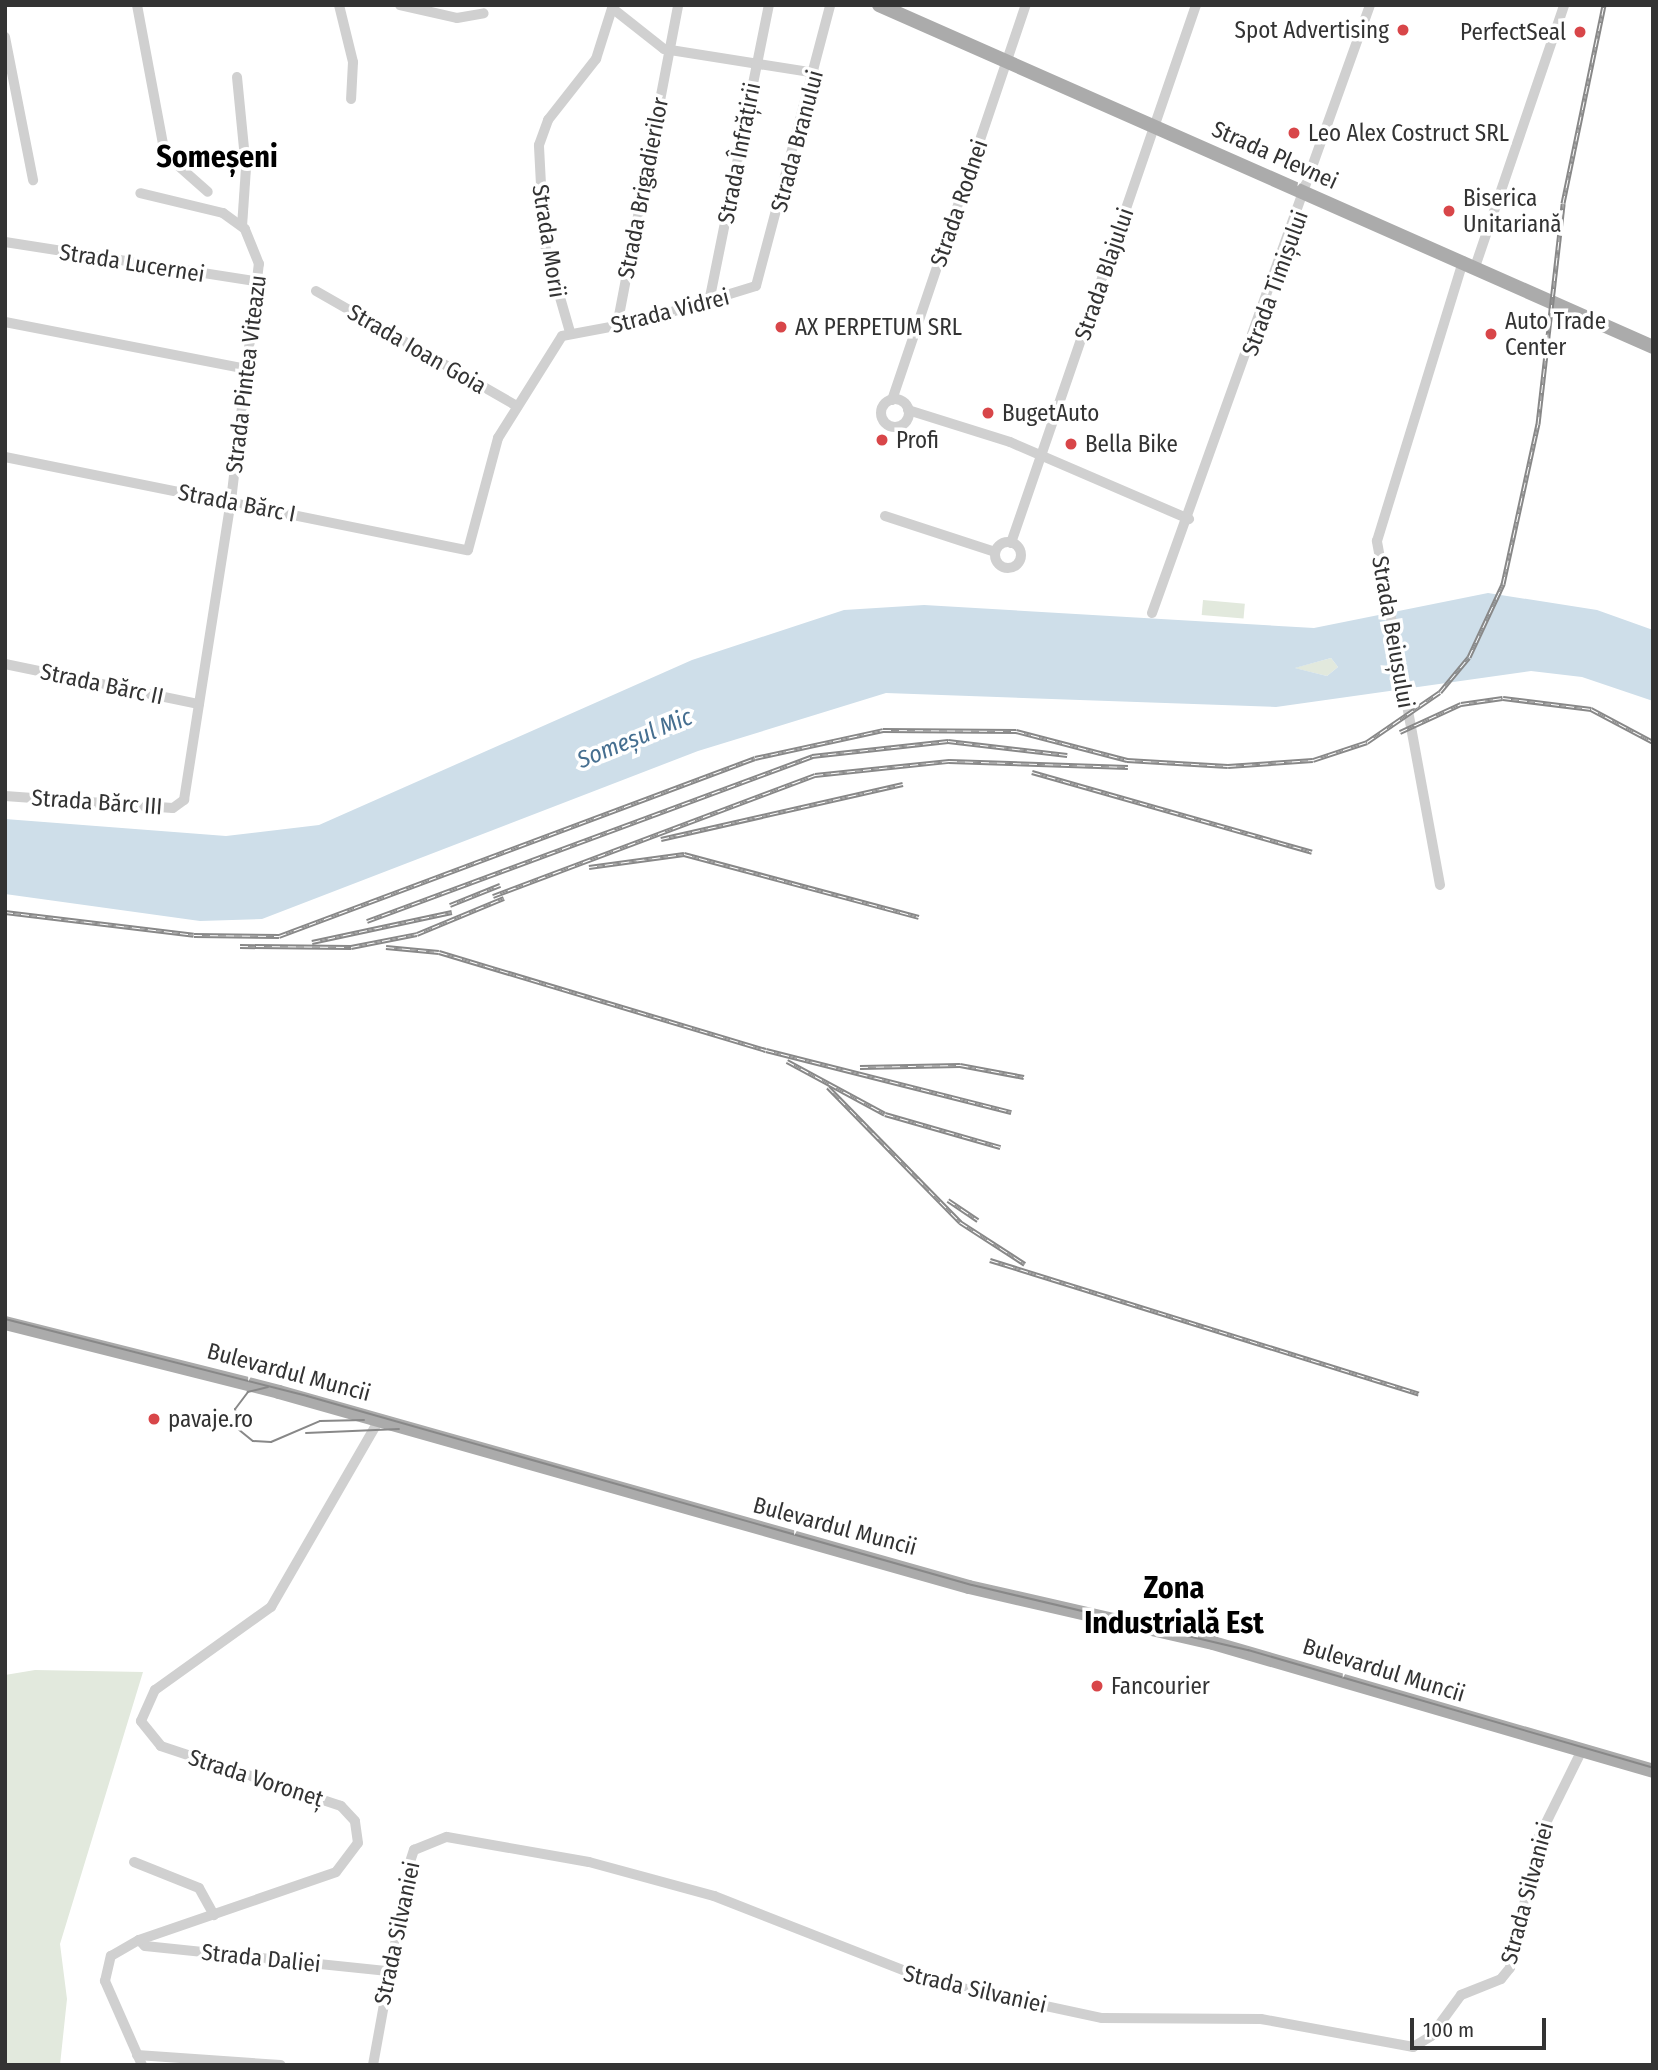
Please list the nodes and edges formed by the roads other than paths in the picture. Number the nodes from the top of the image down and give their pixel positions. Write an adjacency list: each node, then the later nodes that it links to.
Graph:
1 (137, 5): 23 (street)
2 (339, 5): 20 (street)
3 (400, 5): 13 (street)
4 (678, 5): 15 (street, Strada Brigadierilor)
5 (769, 5): 17 (street, Strada Înfrățirii)
6 (830, 5): 18 (street, Strada Branului)
7 (879, 5): 16 (main road, Strada Plevnei)
8 (1026, 5): 16 (street, Strada Rodnei)
9 (1196, 5): 21 (street, Strada Blajului)
10 (1370, 5): 25 (street, Strada Timișului)
11 (1564, 5): 28 (street, Strada Beiușului)
12 (612, 6): 15 (street); 35 (street, Strada Morii)
13 (484, 13)
14 (5, 37): 22 (street)
15 (669, 51): 17 (street); 34 (street, Strada Brigadierilor)
16 (1007, 60): 21 (main road, Strada Plevnei); 38 (street, Strada Rodnei)
17 (757, 64): 18 (street); 32 (street, Strada Înfrățirii)
18 (815, 74): 29 (street, Strada Branului)
19 (237, 77): 26 (street)
20 (351, 99)
21 (1155, 127): 25 (main road, Strada Plevnei); 41 (street, Strada Blajului)
22 (33, 180)
23 (208, 192)
24 (140, 193): 26 (street)
25 (1307, 194): 28 (main road, Strada Plevnei); 45 (street, Strada Timișului)
26 (242, 226): 30 (street, Strada Pintea Viteazu)
27 (5, 242): 30 (street, Strada Lucernei)
28 (1469, 264): 36 (main road, Strada Plevnei); 53 (street, Strada Beiușului)
29 (760, 275): 32 (street, Strada Vidrei)
30 (259, 282): 37 (street, Strada Pintea Viteazu)
31 (316, 291): 39 (street, Strada Ioan Goia)
32 (709, 302): 34 (street, Strada Vidrei)
33 (5, 322): 37 (street)
34 (617, 326): 35 (street, Strada Vidrei)
35 (570, 332): 39 (street)
36 (1653, 347)
37 (247, 369): 43 (street, Strada Pintea Viteazu)
38 (892, 400): 40 (street); 40 (street, Strada Rodnei)
39 (517, 406): 43 (street, Strada Bărc I)
40 (908, 410): 41 (street)
41 (1041, 454): 45 (street); 46 (street, Strada Blajului)
42 (5, 457): 43 (street, Strada Bărc I)
43 (231, 501): 50 (street, Strada Pintea Viteazu)
44 (885, 516): 47 (street, Strada Blajului)
45 (1189, 519): 48 (street, Strada Timișului)
46 (1011, 543): 47 (street); 47 (street, Strada Blajului)
47 (995, 552)
48 (1152, 613)
49 (5, 664): 50 (street, Strada Bărc II)
50 (200, 704): 52 (street, Strada Pintea Viteazu)
51 (5, 796): 52 (street, Strada Bărc III)
52 (184, 800)
53 (1440, 885)
54 (5, 1323): 55 (main road, Bulevardul Muncii)
55 (379, 1420): 56 (main road, Bulevardul Muncii); 59 (street, Strada Voroneț)
56 (1582, 1750): 57 (main road, Bulevardul Muncii); 61 (street, Strada Silvaniei)
57 (1653, 1771)
58 (134, 1862): 59 (street)
59 (214, 1915): 60 (street, Strada Voroneț)
60 (139, 1940): 61 (street, Strada Daliei); 62 (street, Strada Voroneț)
61 (386, 1971): 64 (street, Strada Silvaniei)
62 (140, 2060): 63 (street)
63 (281, 2065)
64 (373, 2065)

